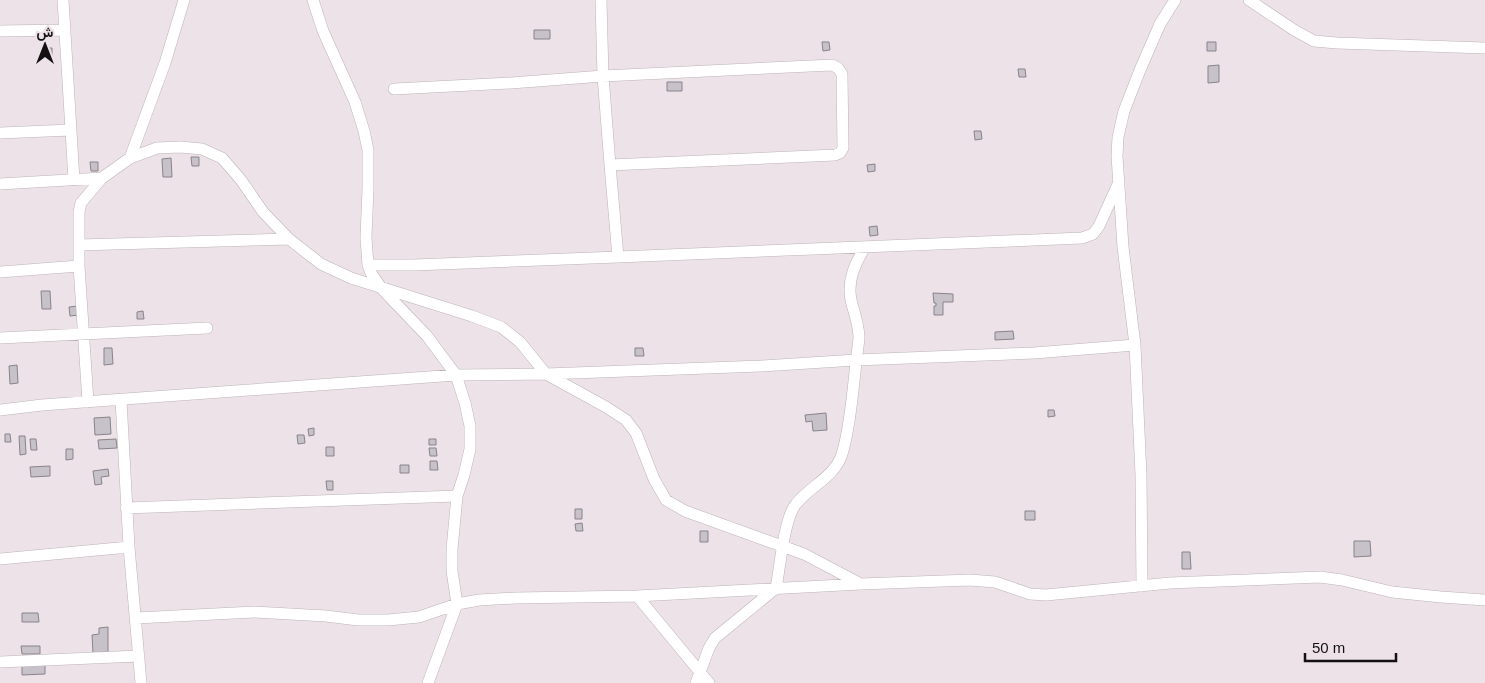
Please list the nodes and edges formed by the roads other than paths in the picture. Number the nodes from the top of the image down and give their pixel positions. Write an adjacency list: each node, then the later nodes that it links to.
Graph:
1 (63, 0): 7 (street)
2 (184, 0): 14 (street)
3 (313, 0): 24 (street)
4 (601, 0): 10 (street)
5 (1175, 0): 18 (street)
6 (1249, 0): 9 (street)
7 (64, 30): 8 (street); 12 (street)
8 (0, 31)
9 (1485, 48)
10 (603, 76): 11 (street); 15 (street); 15 (street)
11 (394, 89)
12 (70, 130): 13 (street); 17 (street)
13 (0, 133)
14 (130, 158): 16 (street); 20 (street)
15 (610, 165): 23 (street)
16 (102, 178): 17 (street); 21 (street)
17 (74, 180): 19 (street)
18 (1119, 182): 22 (street); 31 (street)
19 (0, 184)
20 (289, 239): 21 (street); 27 (street)
21 (79, 245): 25 (street)
22 (865, 247): 23 (street); 32 (street)
23 (618, 258): 24 (street)
24 (368, 265): 27 (street)
25 (80, 266): 26 (street); 29 (street)
26 (0, 273)
27 (382, 288): 33 (street); 34 (street)
28 (207, 328): 29 (street)
29 (84, 334): 30 (street); 36 (street)
30 (0, 338)
31 (1135, 345): 32 (street); 44 (street)
32 (856, 360): 33 (street); 40 (street)
33 (546, 374): 34 (street); 40 (street)
34 (456, 375): 35 (street); 38 (street)
35 (121, 400): 36 (street); 39 (street)
36 (88, 402): 37 (street)
37 (0, 410)
38 (457, 496): 39 (street); 48 (street)
39 (126, 508): 41 (street)
40 (783, 546): 43 (street); 45 (street)
41 (129, 547): 42 (street); 49 (street)
42 (0, 559)
43 (860, 584): 44 (street); 45 (street)
44 (1142, 586): 47 (street)
45 (776, 588): 46 (street); 52 (street)
46 (637, 596): 48 (street); 52 (street)
47 (1485, 600)
48 (457, 604): 49 (street); 54 (street)
49 (136, 618): 50 (street)
50 (139, 656): 51 (street); 53 (street)
51 (0, 662)
52 (698, 678): 55 (street)
53 (141, 683)
54 (428, 683)
55 (709, 683)

